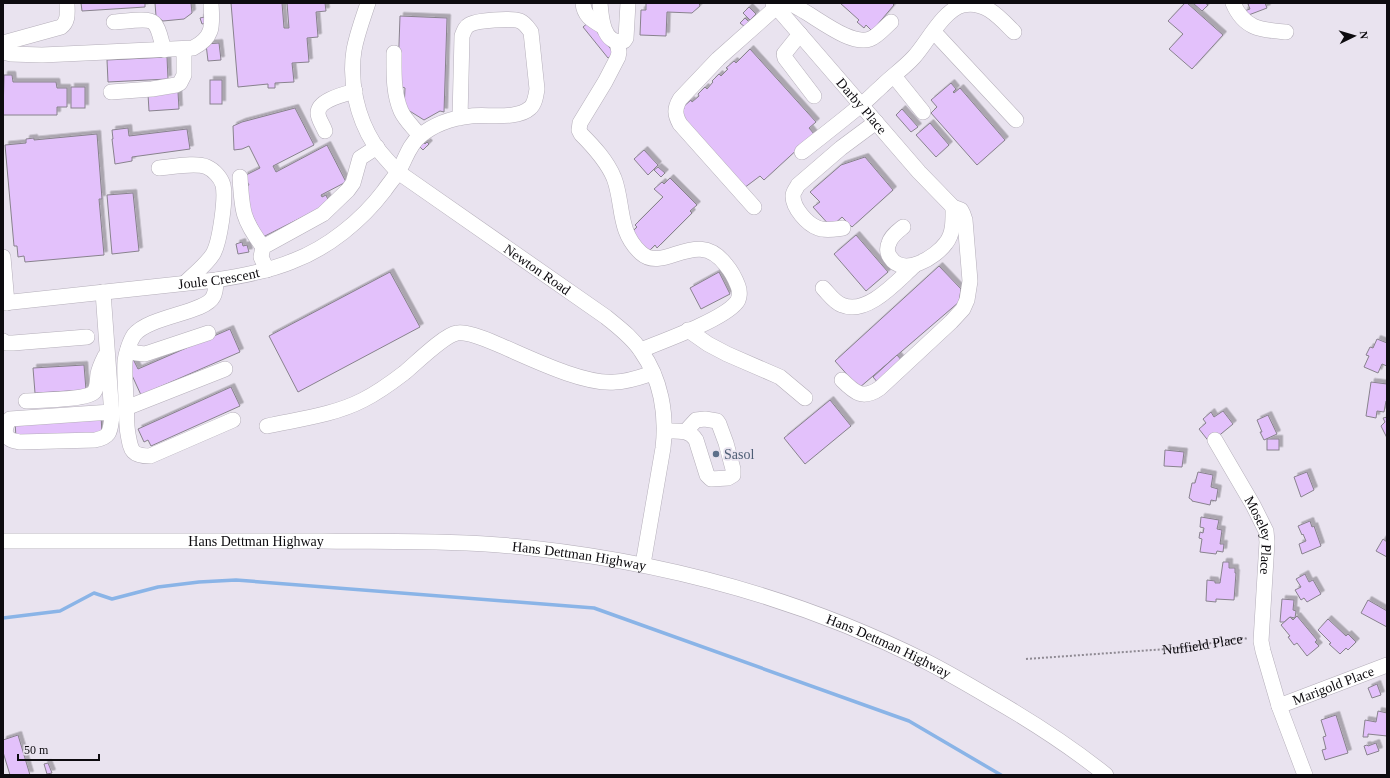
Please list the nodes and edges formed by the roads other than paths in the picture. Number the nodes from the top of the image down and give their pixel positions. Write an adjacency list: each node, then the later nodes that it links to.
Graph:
1 (67, 3): 17 (street)
2 (210, 3): 18 (street)
3 (368, 3): 23 (street, Newton Road)
4 (583, 3): 11 (street)
5 (600, 3): 11 (street)
6 (628, 3): 16 (street)
7 (1233, 3): 14 (street)
8 (780, 4): 10 (street); 15 (street, Darby Place); 38 (street)
9 (114, 22): 19 (street)
10 (892, 22)
11 (602, 26): 16 (street)
12 (934, 32): 13 (street); 22 (street); 29 (street)
13 (1014, 32)
14 (1286, 32)
15 (800, 34): 25 (street); 26 (street, Darby Place)
16 (617, 42): 51 (street)
17 (3, 43)
18 (184, 49): 19 (street); 24 (street)
19 (164, 50): 20 (street)
20 (3, 52)
21 (394, 53): 32 (street)
22 (894, 76): 26 (street); 27 (street)
23 (354, 90): 31 (street); 33 (street, Newton Road)
24 (110, 92)
25 (814, 96)
26 (862, 104): 30 (street, Darby Place); 34 (street)
27 (923, 112)
28 (460, 118): 28 (street, Joule Crescent); 32 (street, Joule Crescent)
29 (1016, 120)
30 (876, 122): 39 (street, Darby Place); 41 (street)
31 (325, 131)
32 (420, 136): 36 (street, Joule Crescent)
33 (377, 147): 36 (street, Newton Road); 42 (street)
34 (802, 152)
35 (158, 168): 47 (street)
36 (398, 172): 45 (street, Joule Crescent); 56 (street, Newton Road)
37 (240, 177): 42 (street)
38 (754, 207)
39 (953, 207): 44 (street); 60 (street, Darby Place)
40 (903, 226): 44 (street)
41 (843, 228)
42 (263, 247): 45 (street)
43 (3, 257): 50 (street)
44 (914, 266): 48 (street)
45 (267, 270): 46 (street, Joule Crescent)
46 (216, 280): 47 (street, Joule Crescent); 55 (street)
47 (185, 283): 49 (street, Joule Crescent)
48 (824, 288)
49 (103, 292): 50 (street, Joule Crescent); 57 (street)
50 (5, 303)
51 (688, 330): 56 (street); 61 (street)
52 (208, 333): 55 (street)
53 (87, 337): 54 (street)
54 (3, 341)
55 (128, 349): 63 (street)
56 (641, 350): 59 (street, Newton Road)
57 (106, 351): 62 (street); 64 (street)
58 (225, 369): 63 (street)
59 (653, 373): 66 (street); 67 (street, Newton Road)
60 (842, 380)
61 (805, 398)
62 (26, 401)
63 (126, 408): 65 (street)
64 (111, 412): 64 (street)
65 (232, 420)
66 (267, 426)
67 (665, 431): 68 (street); 71 (street, Newton Road)
68 (685, 432)
69 (1215, 440): 72 (street, Moseley Place)
70 (3, 541): 71 (street, Hans Dettman Highway)
71 (643, 564): 75 (street, Hans Dettman Highway)
72 (1261, 641): 74 (street, Nuffield Place)
73 (1387, 665): 74 (street, Marigold Place)
74 (1279, 706): 76 (street, Nuffield Place)
75 (1106, 775)
76 (1305, 775)

